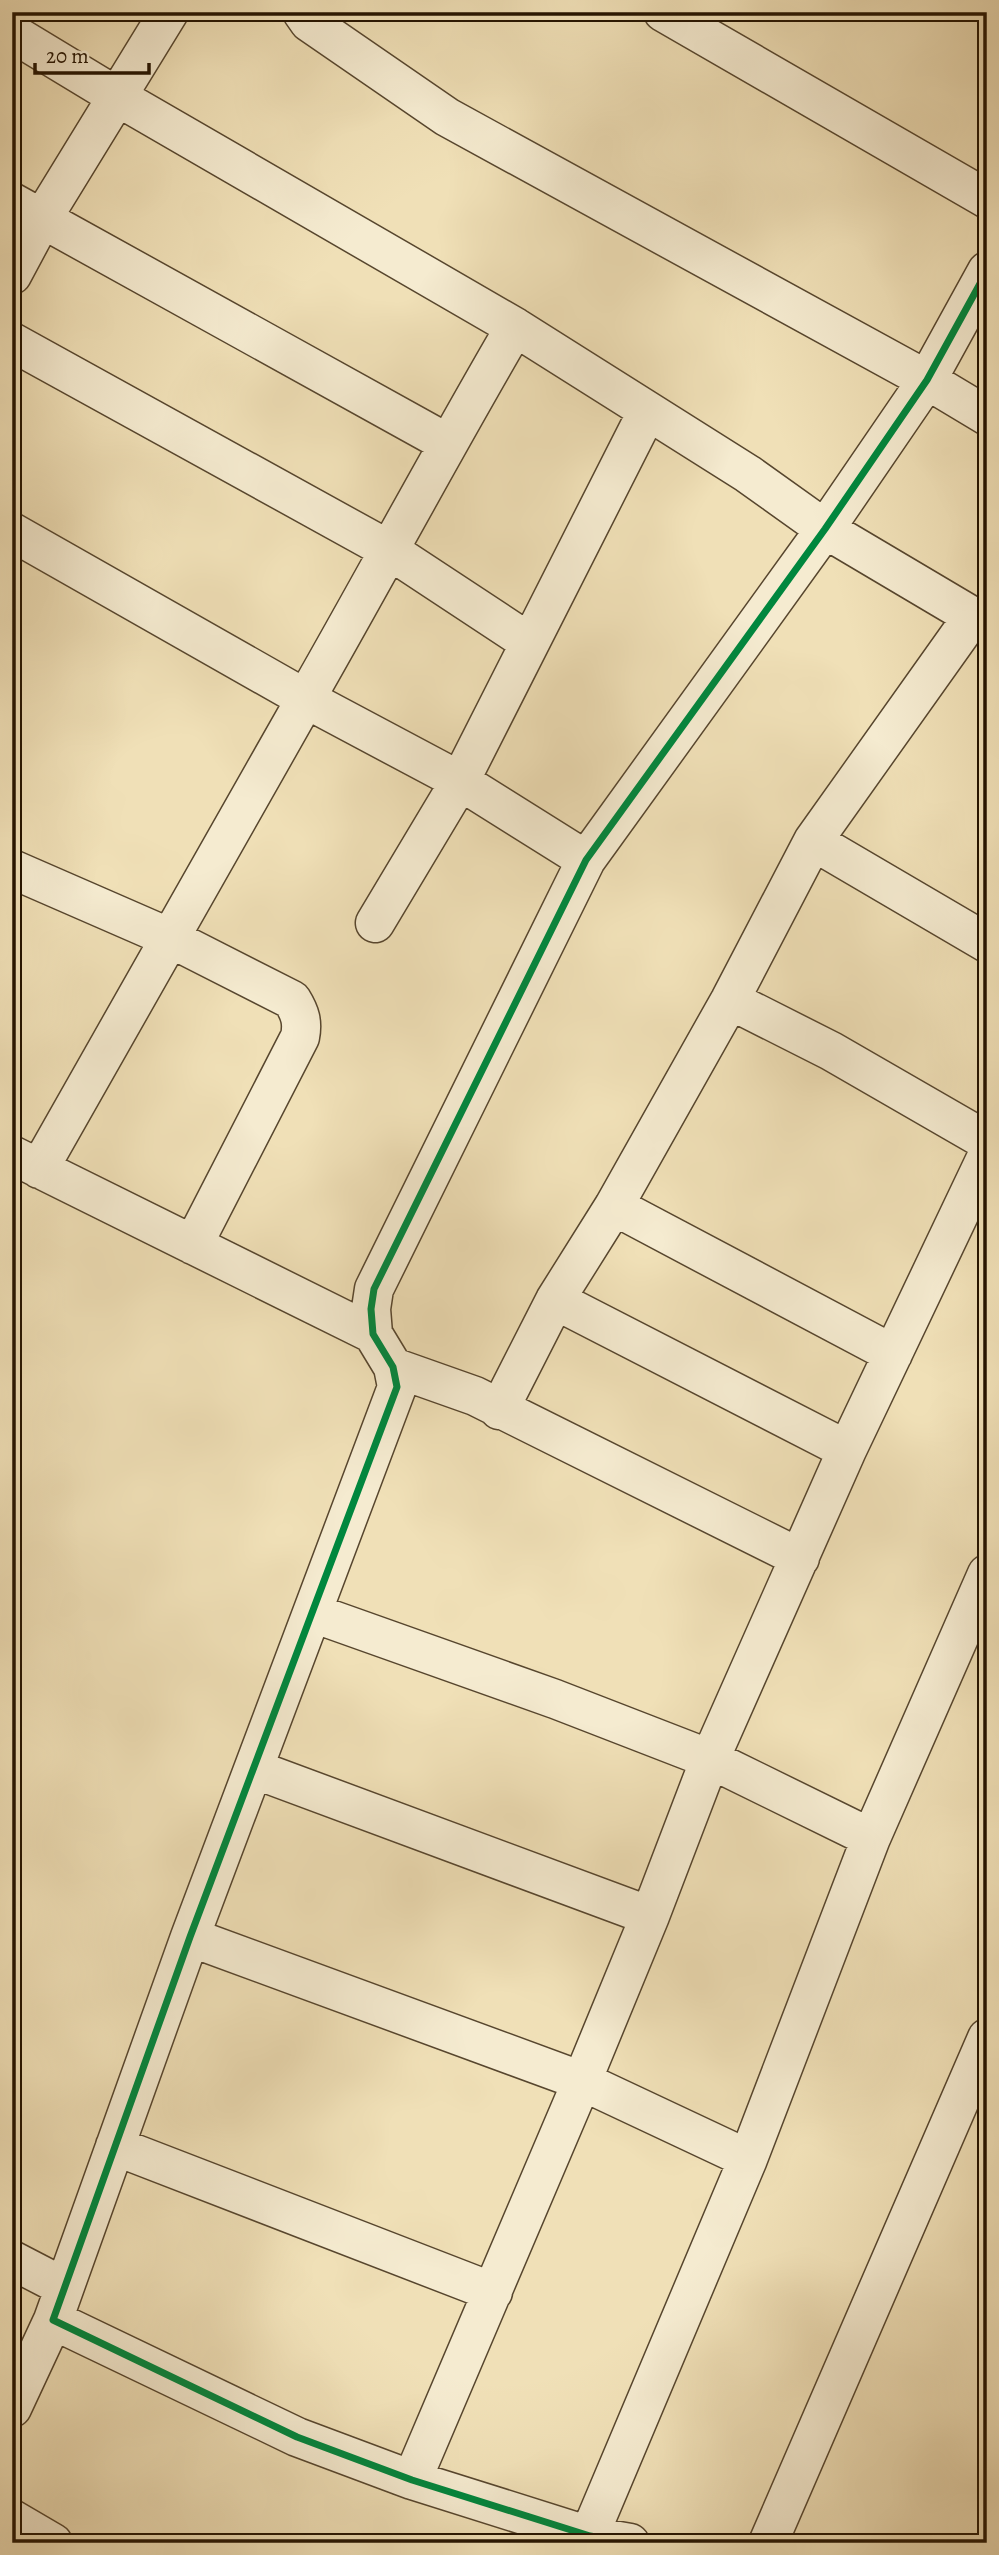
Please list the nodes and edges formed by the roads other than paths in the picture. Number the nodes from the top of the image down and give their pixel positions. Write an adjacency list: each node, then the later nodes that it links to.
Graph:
1 (169, 12): 5 (street)
2 (302, 12): 12 (street)
3 (663, 12): 6 (street)
4 (12, 33): 5 (street)
5 (116, 96): 7 (street); 10 (street)
6 (987, 199)
7 (27, 211): 9 (street); 15 (street)
8 (987, 271): 12 (street)
9 (12, 275)
10 (515, 327): 13 (street); 15 (street)
11 (12, 342): 18 (street)
12 (927, 380): 14 (street); 16 (street)
13 (647, 412): 16 (street); 20 (street)
14 (987, 415)
15 (447, 443): 18 (street)
16 (825, 529): 19 (street); 24 (street)
17 (12, 532): 21 (street)
18 (389, 550): 20 (street); 21 (street)
19 (980, 620): 23 (street)
20 (530, 643): 22 (street)
21 (306, 699): 22 (street); 27 (street)
22 (460, 781): 24 (street); 26 (street)
23 (813, 841): 28 (street); 29 (street)
24 (586, 860): 36 (street)
25 (12, 869): 27 (street)
26 (374, 923)
27 (168, 937): 32 (street); 34 (street)
28 (987, 943)
29 (730, 1000): 30 (street); 33 (street)
30 (987, 1141)
31 (987, 1156): 37 (street)
32 (26, 1162): 34 (street)
33 (614, 1206): 35 (street); 37 (street)
34 (193, 1245): 36 (street)
35 (555, 1300): 39 (street); 40 (street)
36 (373, 1334): 38 (street)
37 (893, 1354): 40 (street)
38 (393, 1367): 39 (street); 43 (street)
39 (499, 1410): 41 (street)
40 (847, 1450): 41 (street)
41 (800, 1558): 44 (street)
42 (987, 1574): 46 (street)
43 (313, 1612): 44 (street); 45 (street)
44 (710, 1759): 46 (street); 47 (street)
45 (254, 1769): 47 (street); 48 (street)
46 (871, 1838): 52 (street)
47 (650, 1916): 50 (street)
48 (190, 1937): 50 (street); 51 (street)
49 (987, 2038): 62 (street)
50 (582, 2081): 52 (street); 54 (street)
51 (116, 2146): 54 (street); 55 (street)
52 (748, 2159): 59 (street)
53 (12, 2260): 55 (street)
54 (494, 2292): 57 (street)
55 (58, 2304): 56 (street); 57 (street)
56 (12, 2408)
57 (412, 2480): 59 (street)
58 (12, 2519): 60 (street)
59 (588, 2539): 61 (street)
60 (53, 2543)
61 (630, 2543)
62 (768, 2543)

